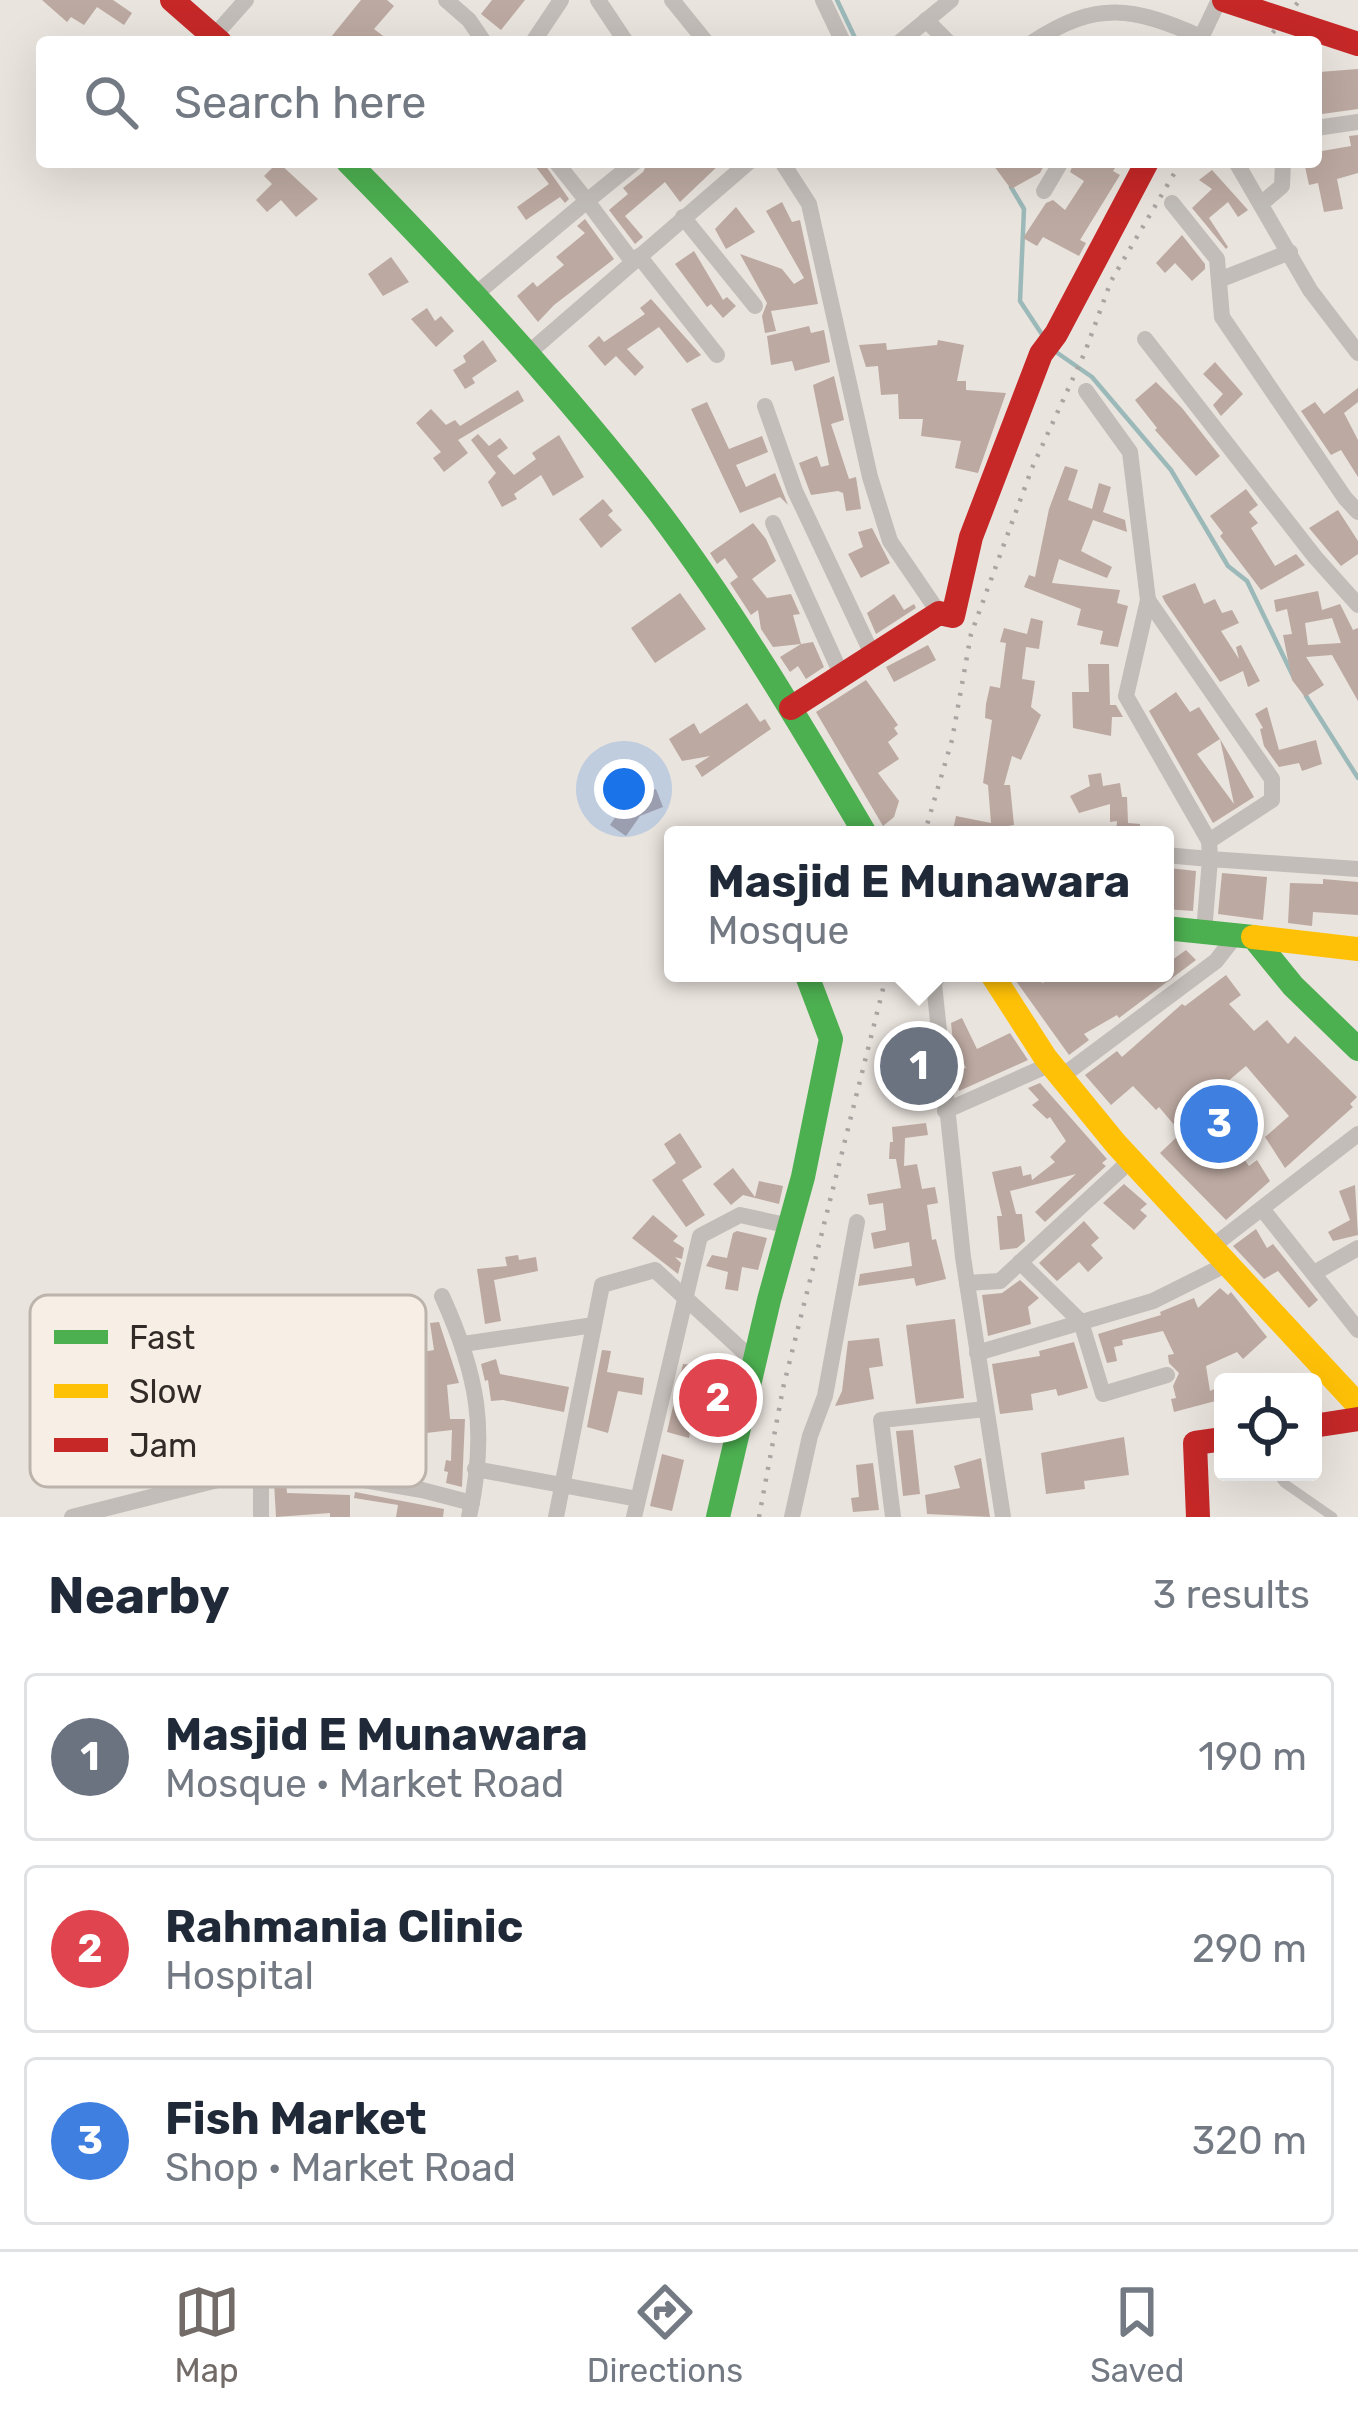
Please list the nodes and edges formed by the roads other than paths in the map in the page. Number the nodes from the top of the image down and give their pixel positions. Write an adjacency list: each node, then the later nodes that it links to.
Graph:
1 (172, 0): 12 (main road)
2 (446, 0): 10 (street)
3 (561, 0): 15 (street)
4 (598, 0): 16 (street)
5 (673, 0): 17 (street)
6 (823, 0): 18 (street)
7 (952, 0): 11 (street)
8 (1222, 0): 23 (street); 24 (main road, bridge)
9 (240, 2): 13 (street)
10 (466, 6): 14 (street)
11 (926, 20): 19 (street); 20 (street)
12 (214, 36)
13 (219, 36)
14 (481, 36)
15 (537, 36)
16 (617, 36)
17 (701, 36)
18 (840, 36)
19 (907, 36)
20 (942, 36)
21 (1041, 36): 22 (street)
22 (1194, 36)
23 (1202, 36)
24 (1358, 44)
25 (1358, 122): 26 (street)
26 (1322, 127)
27 (354, 168): 44 (main road)
28 (561, 168): 37 (street)
29 (626, 168): 37 (street)
30 (742, 168): 40 (street)
31 (786, 168): 56 (street)
32 (1057, 168): 36 (street)
33 (1144, 168): 56 (main road)
34 (1240, 168): 38 (street)
35 (1283, 168): 38 (street)
36 (1044, 191)
37 (586, 201): 42 (street); 44 (street)
38 (1262, 202): 41 (street)
39 (1172, 203): 43 (street)
40 (683, 217): 42 (street); 45 (street)
41 (1290, 252): 43 (street); 47 (street)
42 (635, 259): 48 (street); 49 (street)
43 (1219, 280): 52 (street)
44 (477, 293): 48 (main road)
45 (755, 306)
46 (1144, 339): 55 (street)
47 (1358, 353)
48 (526, 355): 59 (main road)
49 (717, 355)
50 (1086, 392): 54 (street)
51 (765, 406): 57 (street)
52 (1358, 512)
53 (773, 524): 58 (street)
54 (1148, 600): 61 (street); 61 (street)
55 (1358, 605)
56 (940, 613): 57 (main road)
57 (873, 656): 58 (main road)
58 (842, 676): 59 (main road)
59 (791, 708): 60 (main road)
60 (861, 826)
61 (1210, 850): 62 (street); 63 (street); 65 (street)
62 (1174, 854)
63 (1358, 869)
64 (1174, 929): 65 (main road)
65 (1204, 932): 66 (main road)
66 (1245, 935): 67 (main road); 71 (main road); 72 (street)
67 (1358, 949)
68 (809, 982): 78 (main road)
69 (935, 982): 73 (street)
70 (998, 982): 72 (main road)
71 (1358, 1049)
72 (1056, 1071): 73 (street); 75 (main road)
73 (945, 1112): 83 (street)
74 (1358, 1134): 76 (street)
75 (1131, 1160): 80 (main road); 81 (street)
76 (1263, 1210): 80 (street); 82 (street)
77 (857, 1222): 109 (street)
78 (790, 1226): 85 (street); 91 (main road)
79 (1358, 1248): 82 (street)
80 (1221, 1255): 86 (street); 93 (main road)
81 (1020, 1262): 83 (street); 86 (street)
82 (1314, 1273): 88 (street)
83 (967, 1283): 90 (street)
84 (442, 1296): 89 (street)
85 (685, 1301): 87 (street); 91 (street); 104 (street)
86 (1081, 1322): 90 (street); 92 (street)
87 (594, 1325): 89 (street); 100 (street)
88 (1358, 1330)
89 (463, 1344): 98 (street)
90 (976, 1353): 94 (street)
91 (755, 1362): 108 (main road)
92 (1166, 1375)
93 (1358, 1406)
94 (986, 1409): 110 (street); 111 (street)
95 (1358, 1419): 96 (main road)
96 (1322, 1425)
97 (1214, 1440): 112 (main road)
98 (476, 1469): 100 (street); 105 (street)
99 (1282, 1481): 113 (lane)
100 (563, 1485): 104 (street); 107 (street)
101 (213, 1487): 103 (street)
102 (404, 1487): 105 (street)
103 (157, 1508): 106 (street)
104 (636, 1508)
105 (470, 1510)
106 (72, 1517)
107 (556, 1517)
108 (718, 1517)
109 (792, 1517)
110 (892, 1517)
111 (1003, 1517)
112 (1198, 1517)
113 (1334, 1517)

